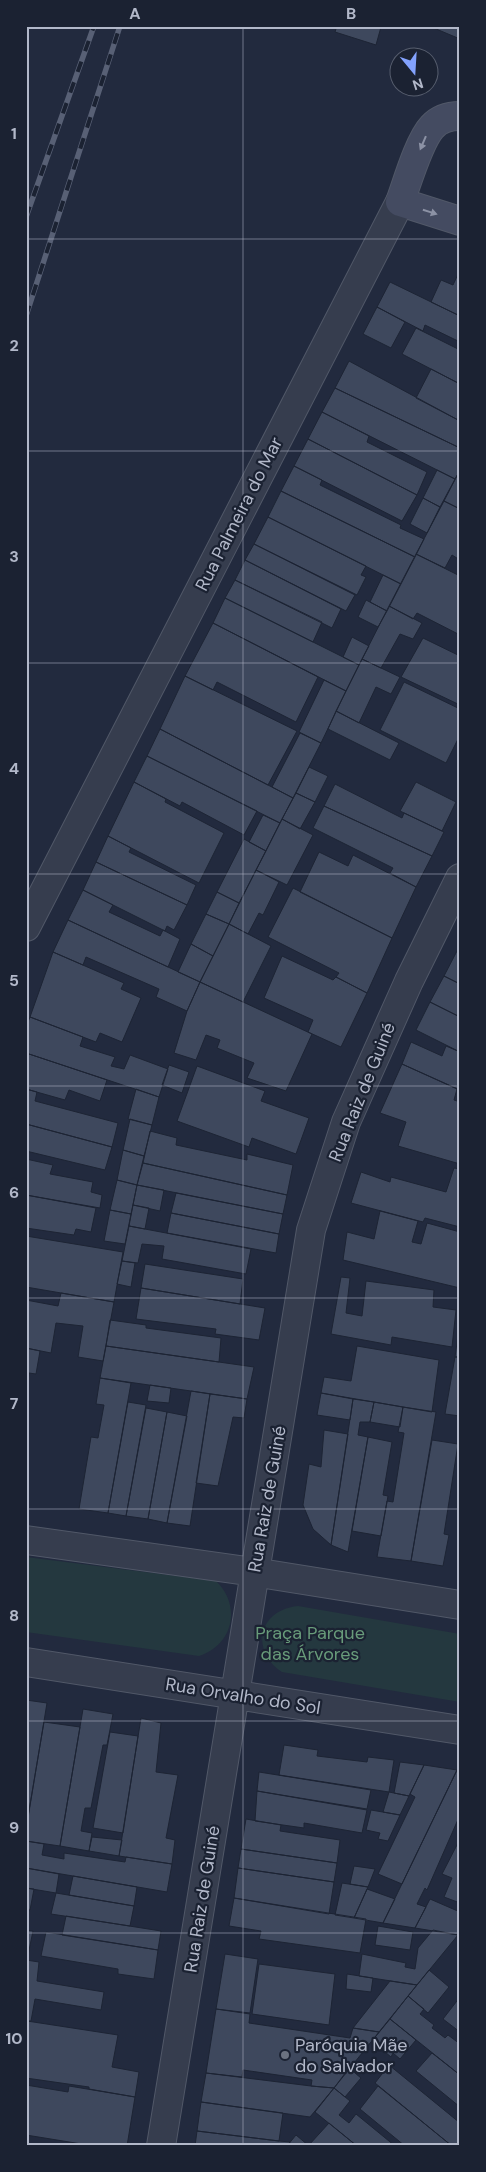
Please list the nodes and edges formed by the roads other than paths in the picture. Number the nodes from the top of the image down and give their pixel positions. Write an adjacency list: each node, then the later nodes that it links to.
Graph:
1 (460, 116): 2 (street, Rua Palmeira do Mar, one-way to 2)
2 (400, 202): 3 (street, one-way to 3); 5 (street, Rua Palmeira do Mar)
3 (460, 221)
4 (460, 878): 7 (street, Rua Raiz de Guiné)
5 (26, 927)
6 (26, 1540): 7 (street)
7 (254, 1572): 8 (street); 10 (street, Rua Raiz de Guiné)
8 (460, 1605)
9 (26, 1662): 10 (street, Rua Orvalho do Sol)
10 (235, 1694): 11 (street, Rua Orvalho do Sol); 12 (street, Rua Raiz de Guiné)
11 (460, 1730)
12 (161, 2146)

